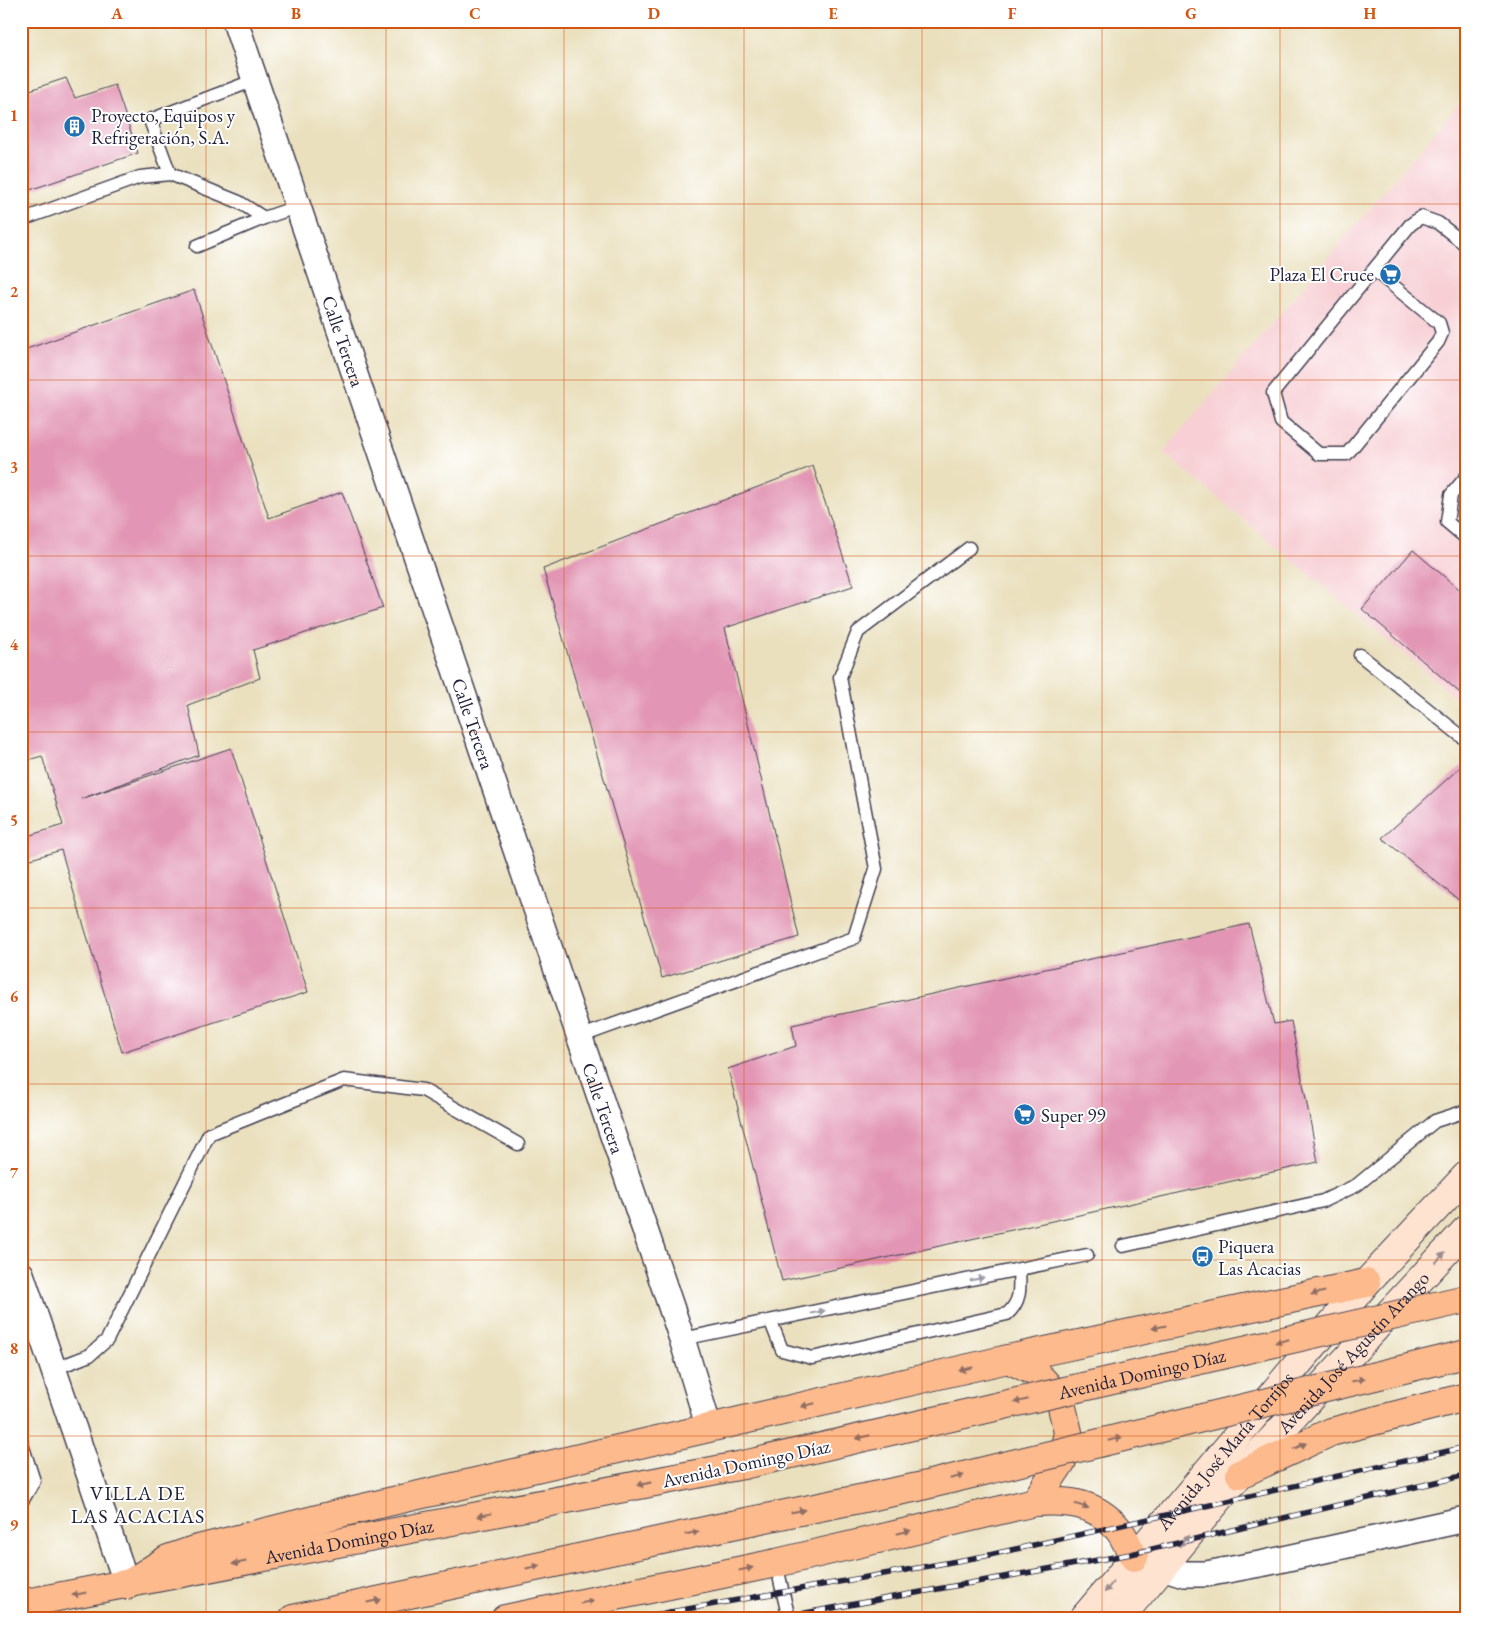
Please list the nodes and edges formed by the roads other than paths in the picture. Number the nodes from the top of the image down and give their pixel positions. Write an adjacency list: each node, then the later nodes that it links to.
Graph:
1 (235, 21): 2 (street, Calle Tercera)
2 (255, 80): 3 (lane); 4 (street, Calle Tercera)
3 (170, 174): 5 (lane); 6 (lane)
4 (299, 206): 5 (lane); 15 (street, Calle Tercera)
5 (264, 218): 8 (lane)
6 (21, 220)
7 (1466, 245): 9 (lane)
8 (198, 246)
9 (1374, 270): 9 (lane)
10 (1466, 477): 11 (lane)
11 (1466, 538)
12 (969, 548): 15 (lane)
13 (1360, 655): 14 (lane)
14 (1466, 740)
15 (580, 1037): 28 (street, Calle Tercera)
16 (1466, 1111): 20 (lane)
17 (518, 1144): 31 (lane)
18 (1466, 1176): 24 (main road, Avenida José Agustín Arango)
19 (1466, 1230): 35 (main road, Avenida José Agustín Arango, one-way to 19)
20 (1123, 1246)
21 (1087, 1255): 22 (lane)
22 (1019, 1271): 26 (lane, one-way to 22); 26 (lane)
23 (21, 1274): 27 (street)
24 (1366, 1282): 30 (main road, one-way to 30); 39 (main road, Avenida José María Torrijos)
25 (1466, 1298): 42 (main road, Avenida Domingo Díaz, one-way to 42, bridge)
26 (770, 1322): 28 (lane)
27 (30, 1327): 31 (street)
28 (682, 1339): 33 (street, Calle Tercera)
29 (1466, 1354): 44 (main road, one-way to 29, bridge)
30 (1008, 1360): 33 (main road, one-way to 33); 36 (main road)
31 (54, 1369): 42 (street)
32 (1466, 1398): 35 (main road, one-way to 32)
33 (709, 1428): 42 (main road)
34 (21, 1441): 37 (lane)
35 (1240, 1474): 41 (main road, Avenida José María Torrijos, one-way to 35)
36 (1035, 1502): 39 (main road, one-way to 39); 40 (main road, one-way to 36)
37 (21, 1503)
38 (1464, 1525): 41 (street)
39 (1134, 1557): 47 (main road, Avenida José María Torrijos, one-way to 47)
40 (776, 1563): 45 (main road, one-way to 40); 46 (lane)
41 (1162, 1567): 48 (main road, Avenida José María Torrijos)
42 (127, 1585): 43 (main road, Avenida Domingo Díaz, one-way to 43)
43 (21, 1604)
44 (292, 1619)
45 (505, 1619)
46 (789, 1619)
47 (1083, 1619)
48 (1119, 1619)

